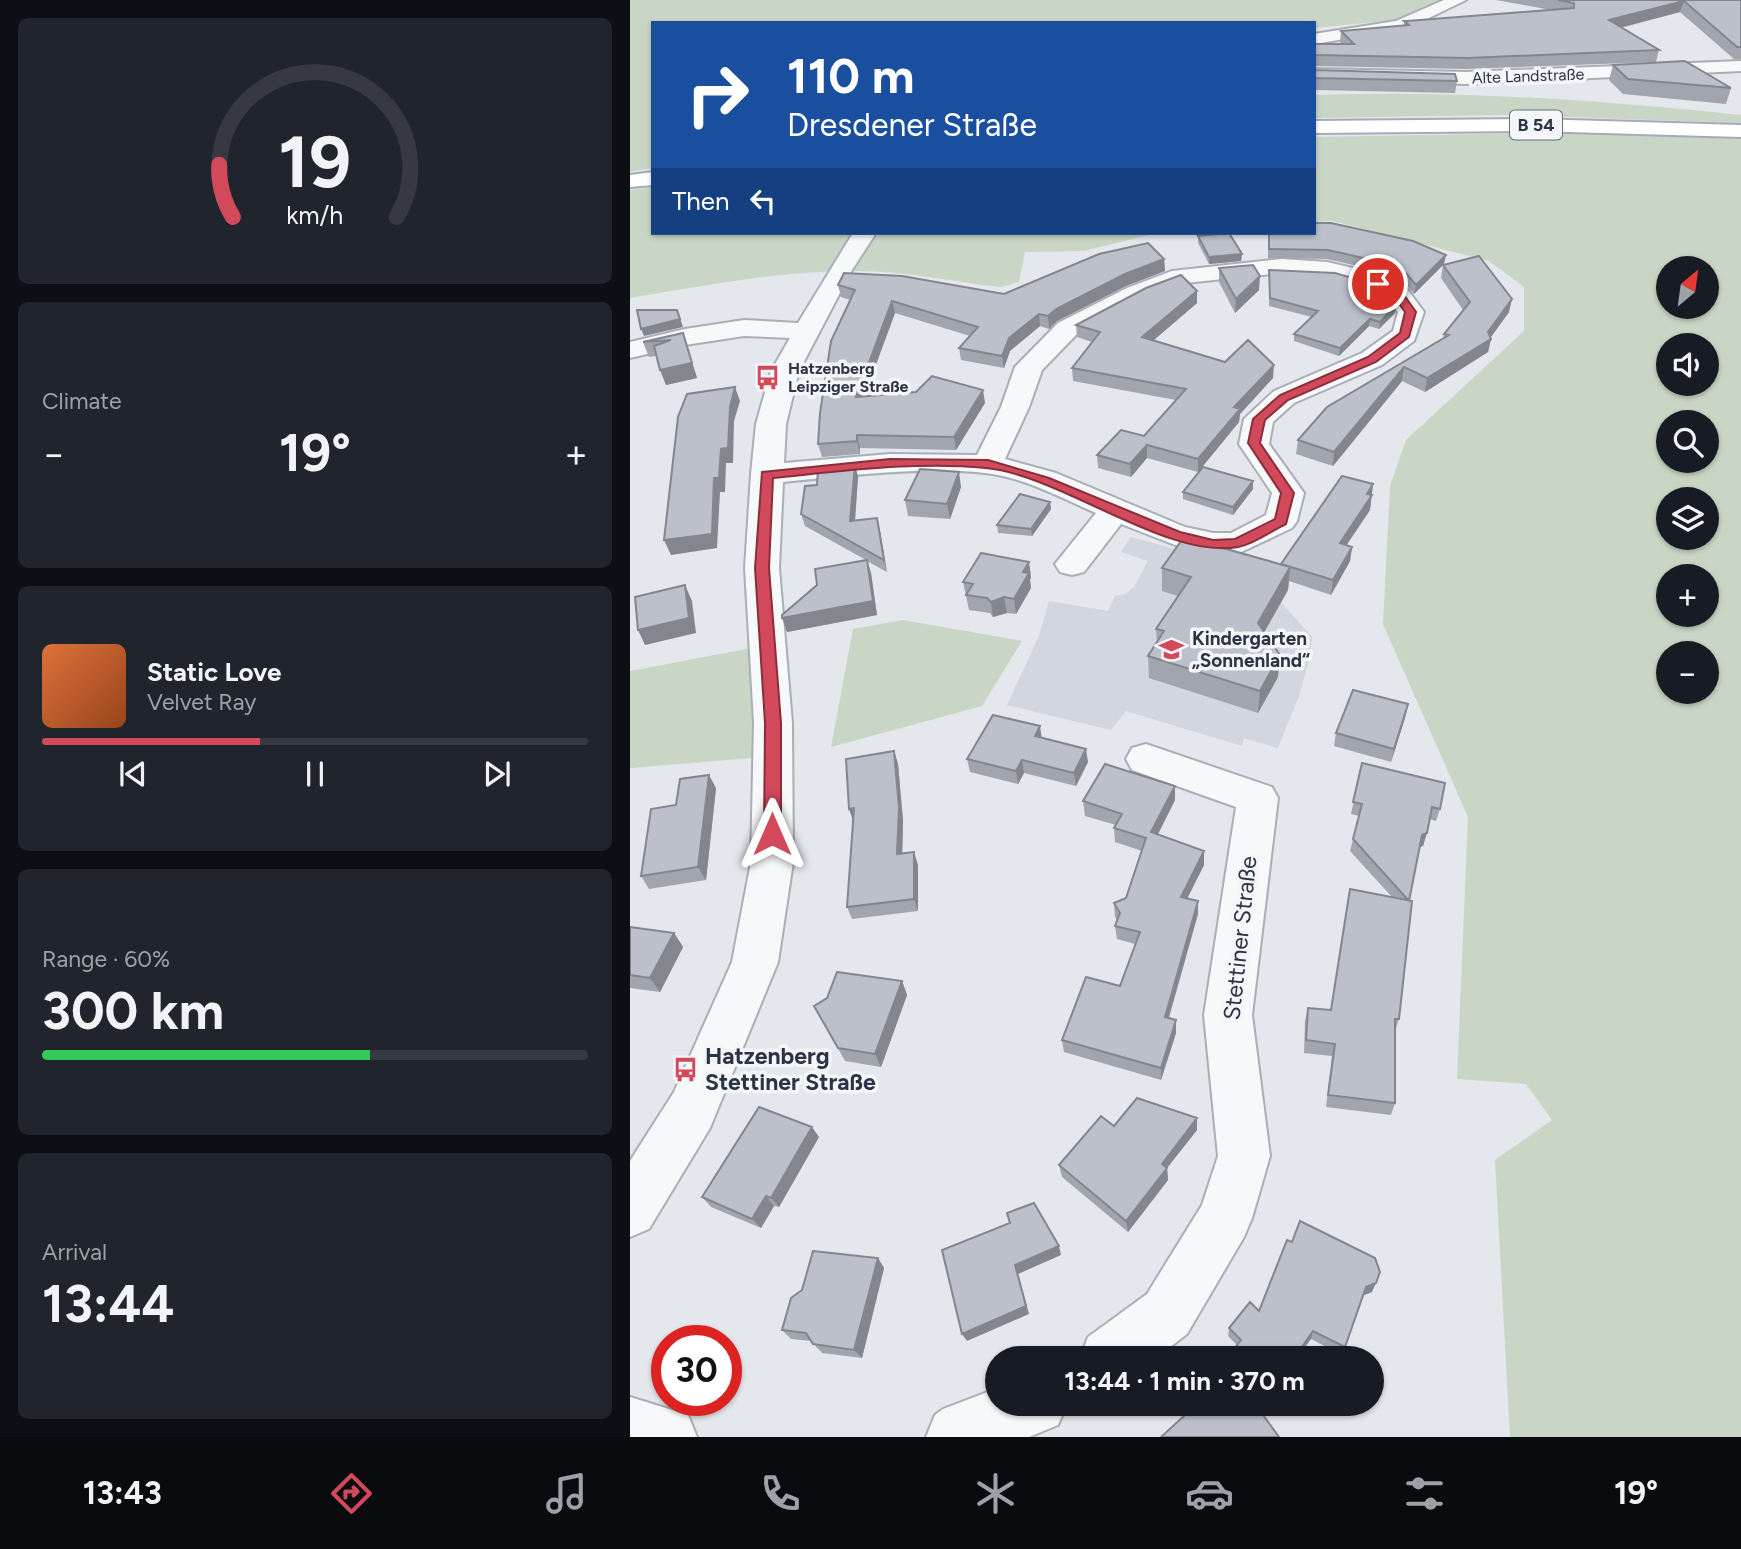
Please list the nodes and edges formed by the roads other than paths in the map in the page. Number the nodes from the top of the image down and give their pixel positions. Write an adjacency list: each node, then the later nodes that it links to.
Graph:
1 (1458, 0): 2 (street)
2 (1316, 39)
3 (1741, 66): 4 (street, Alte Landstraße)
4 (1316, 74)
5 (1316, 127): 6 (main road, B 54)
6 (1741, 131)
7 (651, 178): 8 (main road)
8 (630, 181)
9 (863, 235): 10 (street)
10 (806, 331): 11 (street); 13 (street)
11 (630, 350)
12 (988, 464): 13 (street); 14 (street); 14 (street)
13 (766, 474): 17 (street)
14 (1116, 509): 15 (street)
15 (1072, 565)
16 (1146, 759): 18 (street, Stettiner Straße)
17 (630, 1210)
18 (1125, 1346)
19 (1003, 1416): 22 (street)
20 (630, 1427): 21 (street)
21 (666, 1437)
22 (957, 1437)

